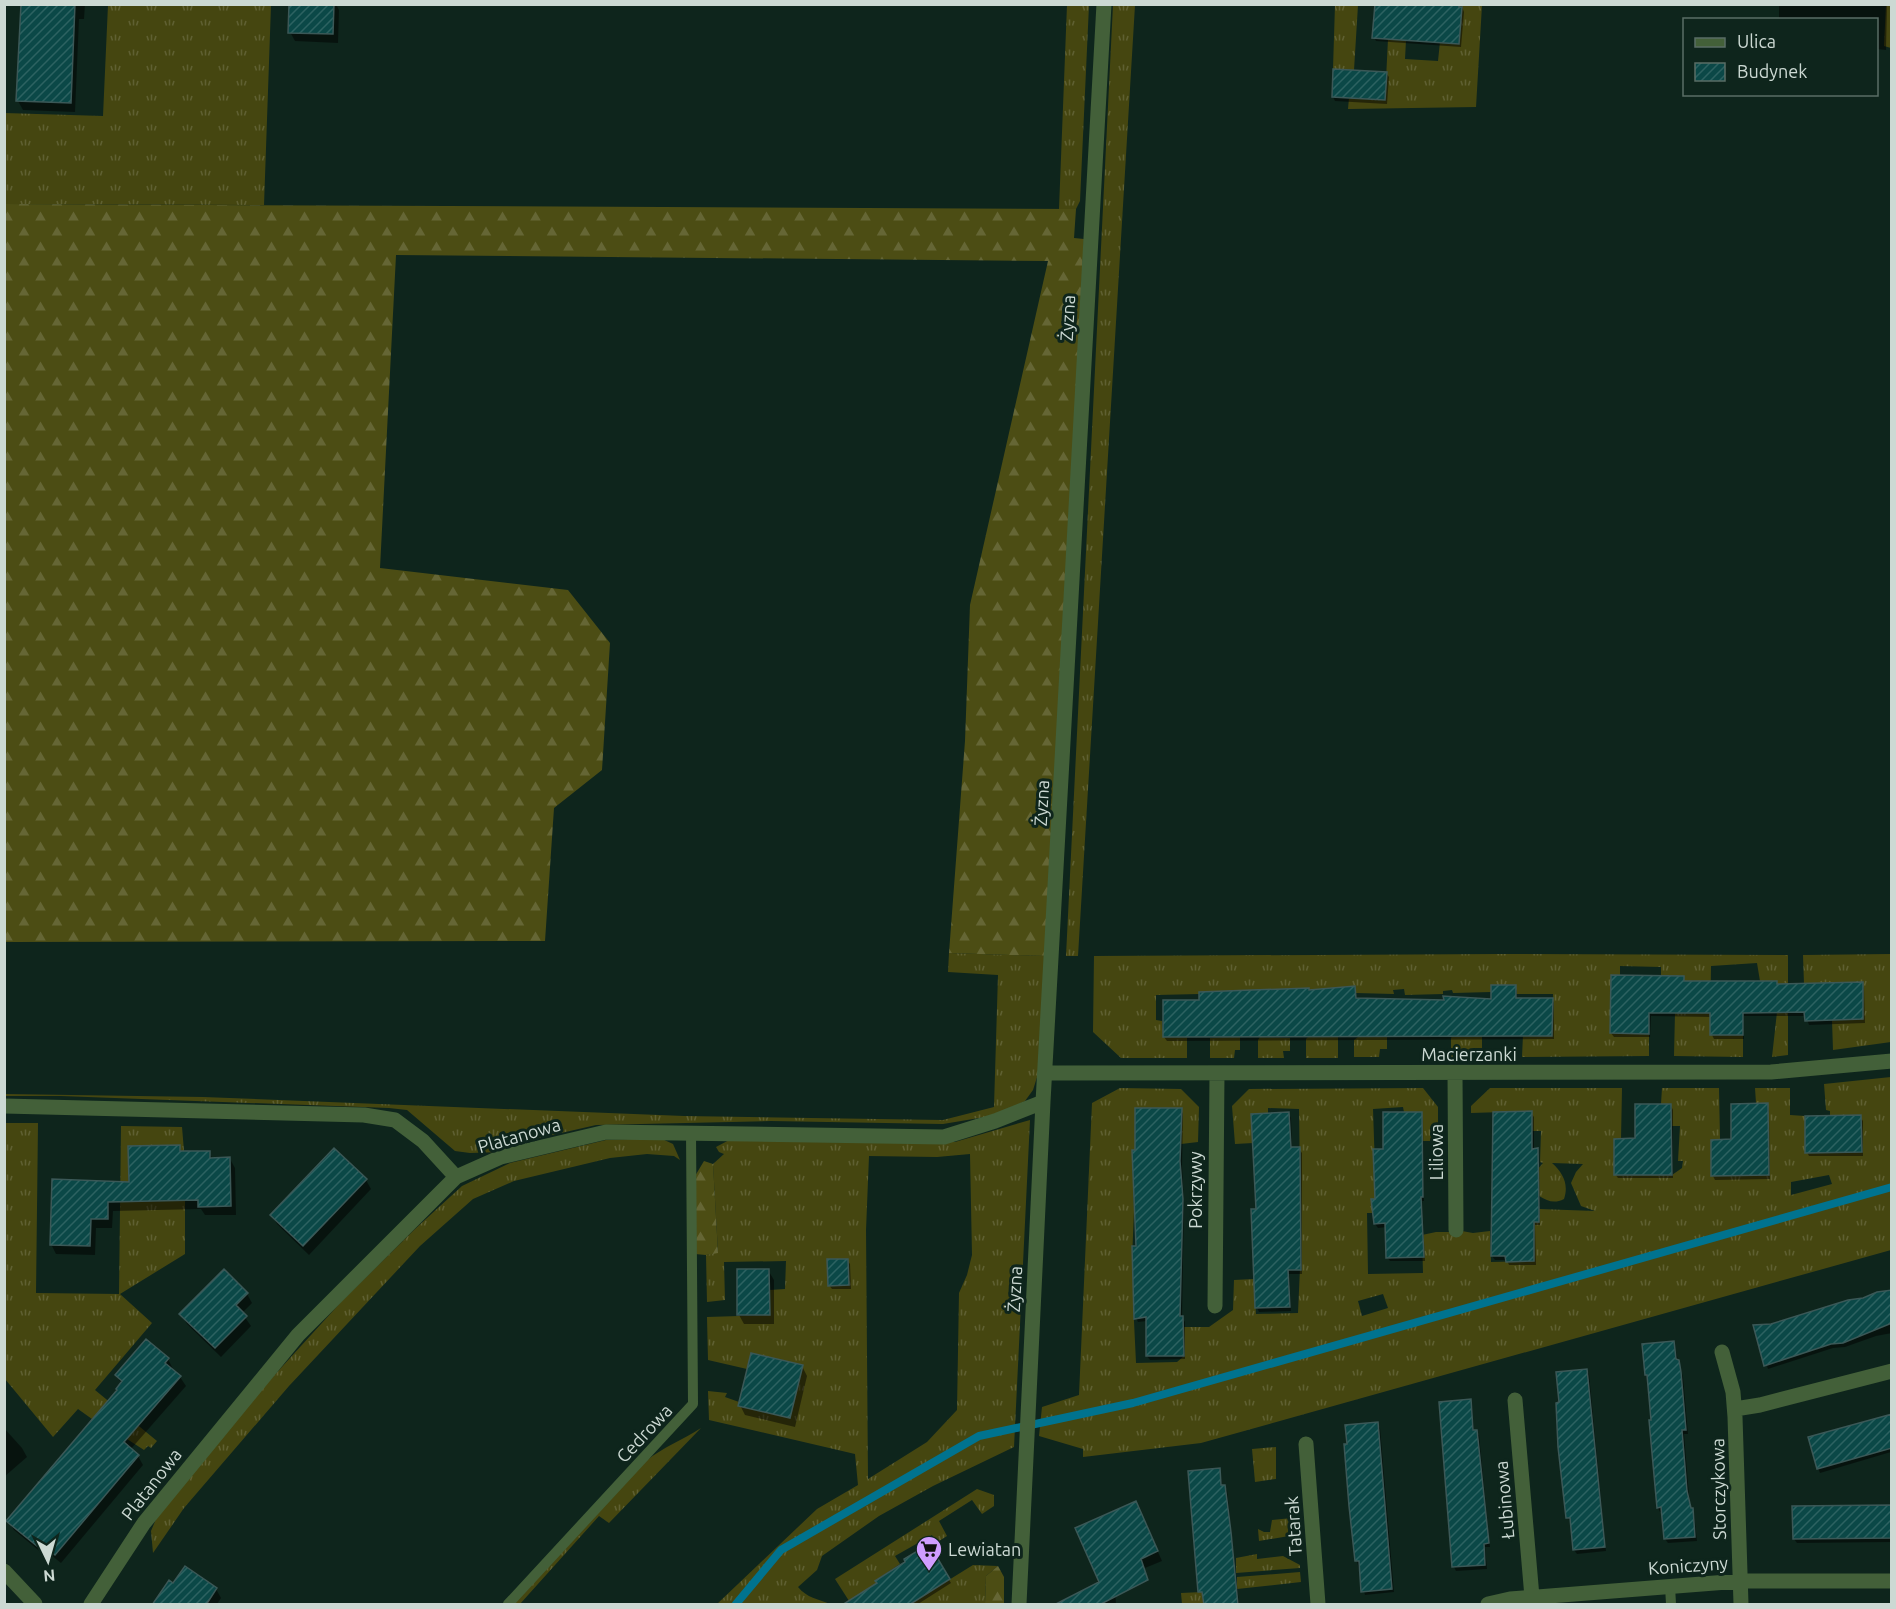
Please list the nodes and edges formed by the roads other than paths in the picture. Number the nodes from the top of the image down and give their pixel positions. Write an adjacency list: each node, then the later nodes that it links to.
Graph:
1 (1104, 4): 3 (street, Żyzna)
2 (1892, 1061): 4 (street, Macierzanki)
3 (1045, 1073): 5 (street, Macierzanki); 6 (street, Żyzna)
4 (1455, 1073): 5 (street, Macierzanki); 10 (street, Liliowa)
5 (1217, 1074): 11 (street, Pokrzywy)
6 (1043, 1102): 8 (street, Platanowa); 25 (street, Żyzna)
7 (4, 1106): 9 (street)
8 (691, 1132): 9 (street, Platanowa); 24 (lane, Cedrowa)
9 (456, 1177): 23 (street, Platanowa)
10 (1456, 1230)
11 (1215, 1306)
12 (1722, 1352): 15 (street, Storczykowa)
13 (1892, 1371): 15 (street)
14 (1515, 1400): 21 (street, Łubinowa)
15 (1735, 1409): 18 (street, Storczykowa)
16 (1306, 1444): 26 (street, Tatarak)
17 (4, 1571): 22 (street)
18 (1740, 1581): 19 (street, Koniczyny); 20 (street, Koniczyny); 29 (street, Storczykowa)
19 (1892, 1581)
20 (1670, 1586): 21 (street, Koniczyny); 28 (lane)
21 (1531, 1601): 27 (street, Koniczyny)
22 (35, 1605)
23 (91, 1605)
24 (508, 1605)
25 (1019, 1605)
26 (1318, 1605)
27 (1488, 1605)
28 (1671, 1605)
29 (1741, 1605)

